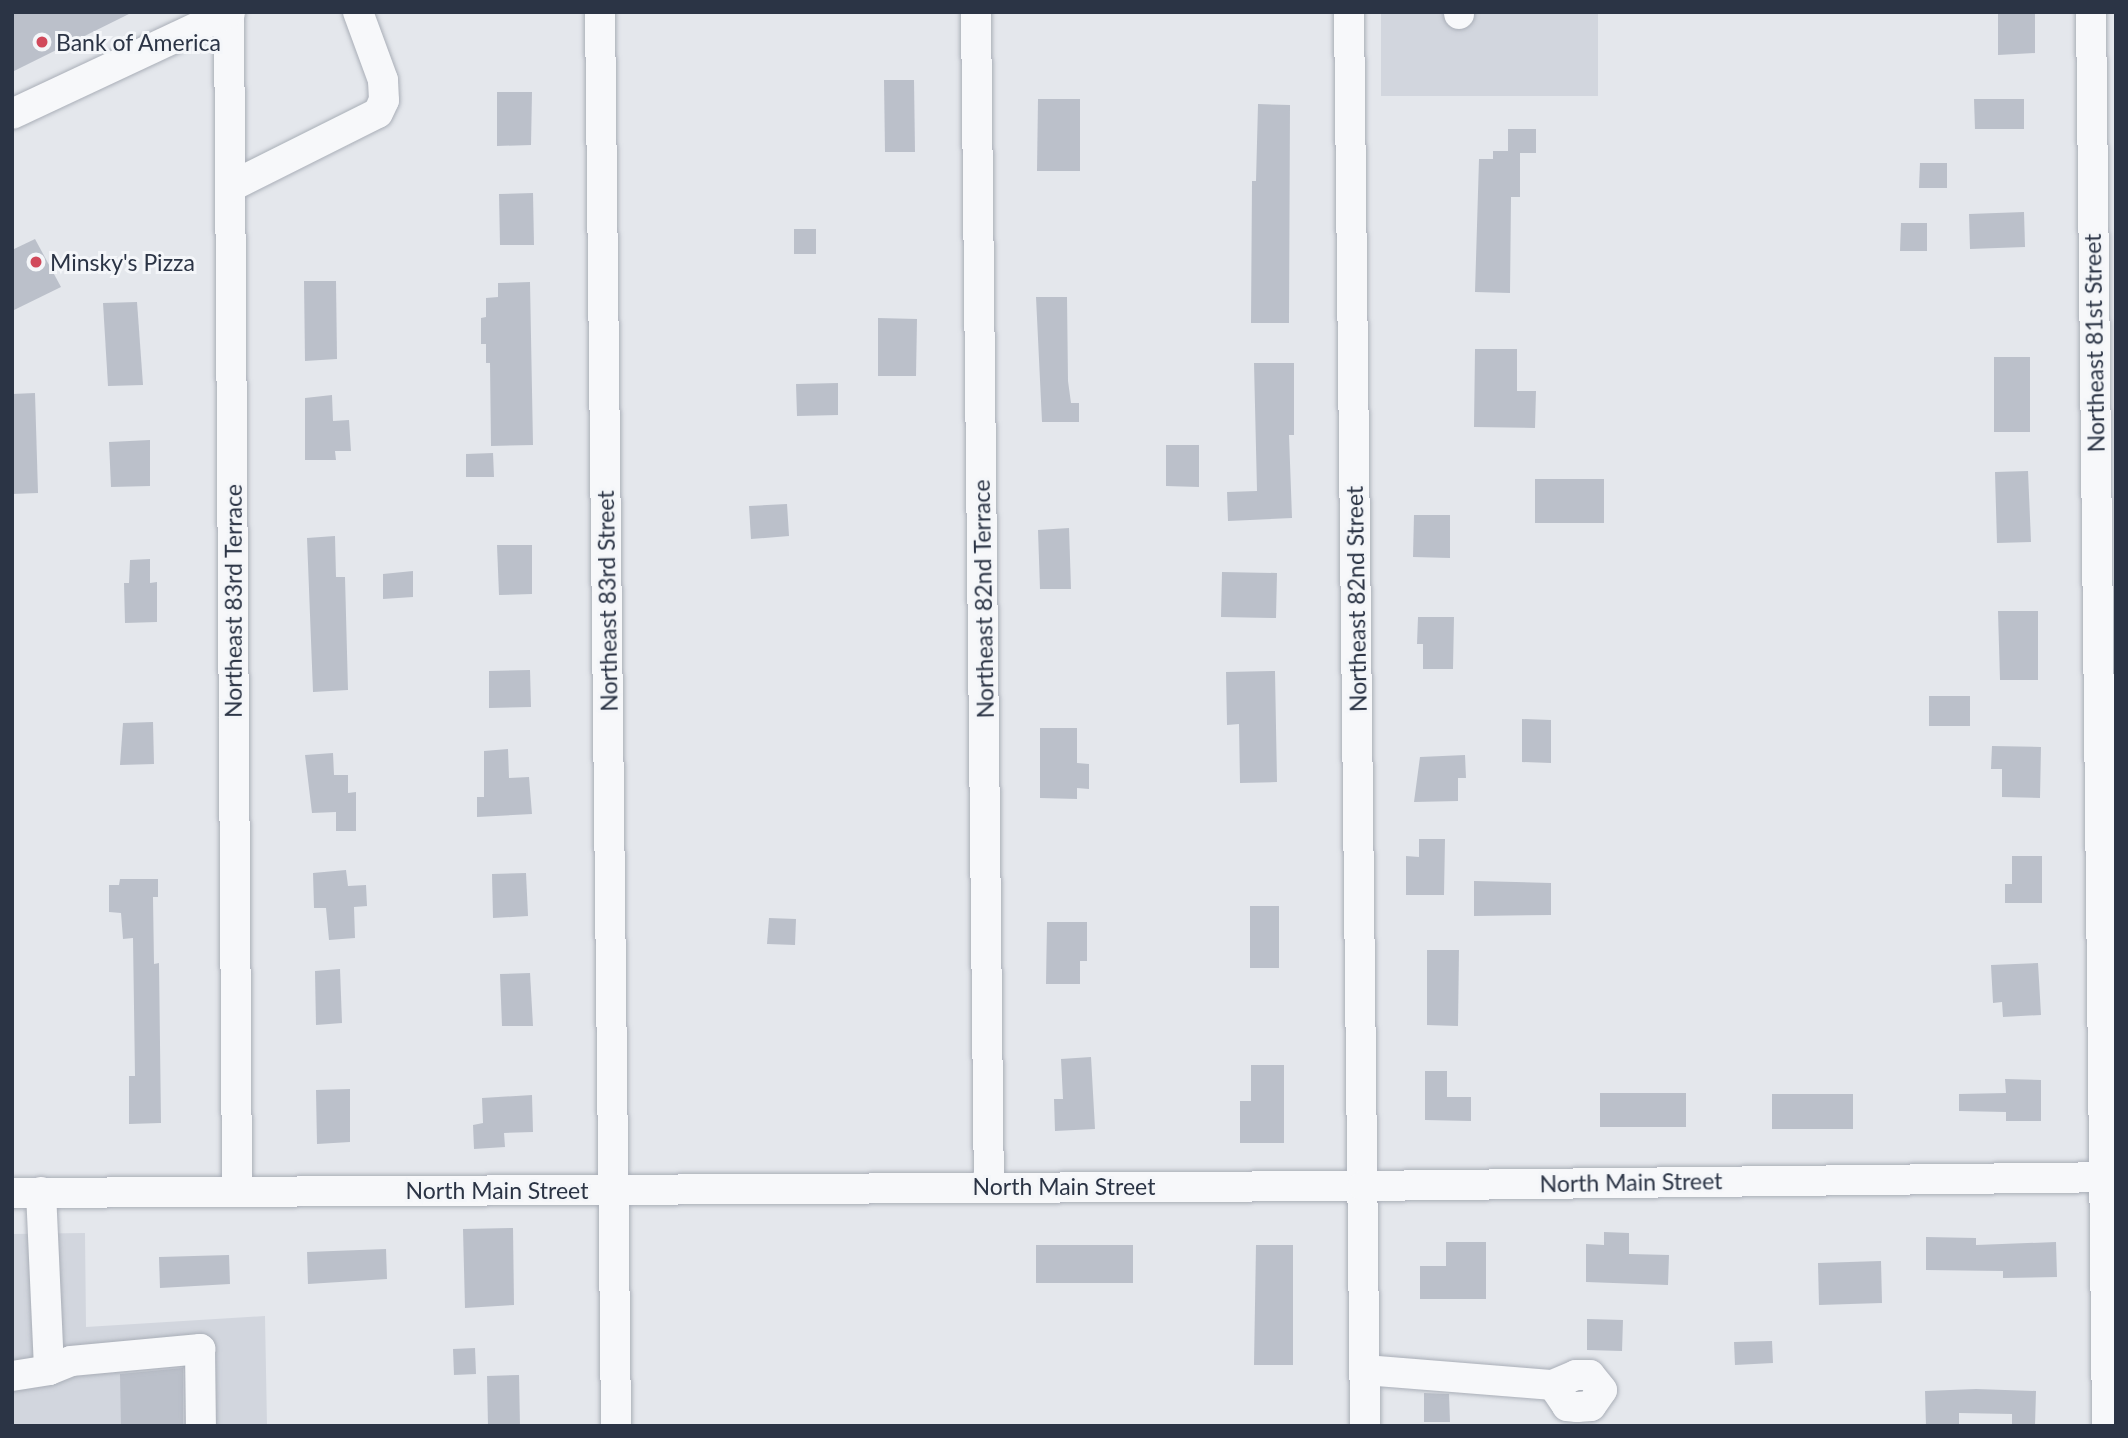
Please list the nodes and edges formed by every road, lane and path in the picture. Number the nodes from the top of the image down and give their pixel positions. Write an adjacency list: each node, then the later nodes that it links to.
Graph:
1 (229, 12): 8 (street); 9 (street, Northeast 83rd Terrace)
2 (358, 12): 9 (street)
3 (600, 12): 13 (street, Northeast 83rd Street)
4 (976, 12): 11 (street, Northeast 82nd Terrace)
5 (1349, 12): 12 (street, Northeast 82nd Street)
6 (2091, 12): 7 (street, Northeast 81st Street)
7 (2104, 55): 10 (street, Northeast 81st Street)
8 (12, 114)
9 (230, 187): 14 (street, Northeast 83rd Terrace)
10 (2110, 1177): 12 (street, North Main Street); 23 (street, Northeast 81st Street)
11 (989, 1185): 12 (street, North Main Street); 13 (street, North Main Street)
12 (1363, 1186): 17 (street, Northeast 82nd Street)
13 (614, 1190): 14 (street, North Main Street); 21 (street, Northeast 83rd Street)
14 (237, 1191): 15 (street, North Main Street)
15 (27, 1192): 16 (street)
16 (49, 1370): 18 (street); 20 (street)
17 (1365, 1370): 19 (street); 22 (street, Northeast 82nd Street)
18 (12, 1376)
19 (1553, 1385)
20 (201, 1426)
21 (616, 1426)
22 (1365, 1426)
23 (2107, 1426)

